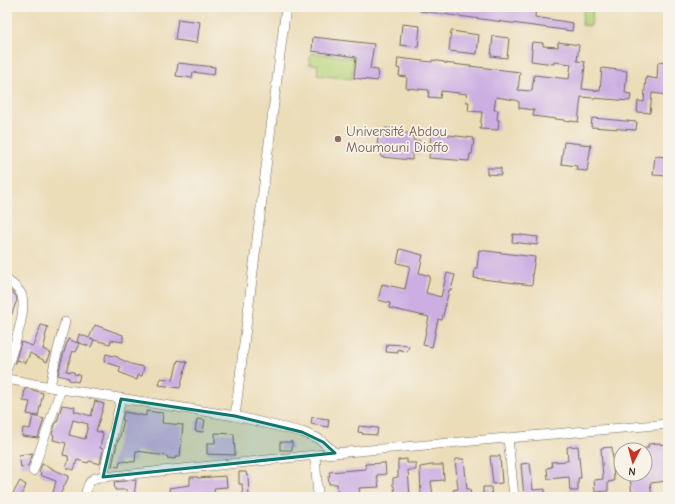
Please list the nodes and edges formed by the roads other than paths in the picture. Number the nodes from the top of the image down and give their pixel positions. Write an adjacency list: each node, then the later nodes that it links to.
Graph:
1 (286, 7): 9 (street)
2 (7, 280): 4 (street)
3 (65, 322): 6 (street)
4 (7, 368)
5 (7, 379): 6 (street)
6 (50, 387): 7 (street)
7 (61, 389): 8 (street); 14 (street)
8 (121, 398): 9 (street); 15 (street)
9 (235, 416): 12 (street)
10 (668, 424): 11 (street)
11 (508, 438): 12 (street); 18 (street)
12 (335, 453): 13 (street)
13 (315, 455): 15 (street); 17 (street)
14 (33, 471)
15 (103, 477): 16 (street)
16 (85, 497)
17 (318, 497)
18 (514, 497)

